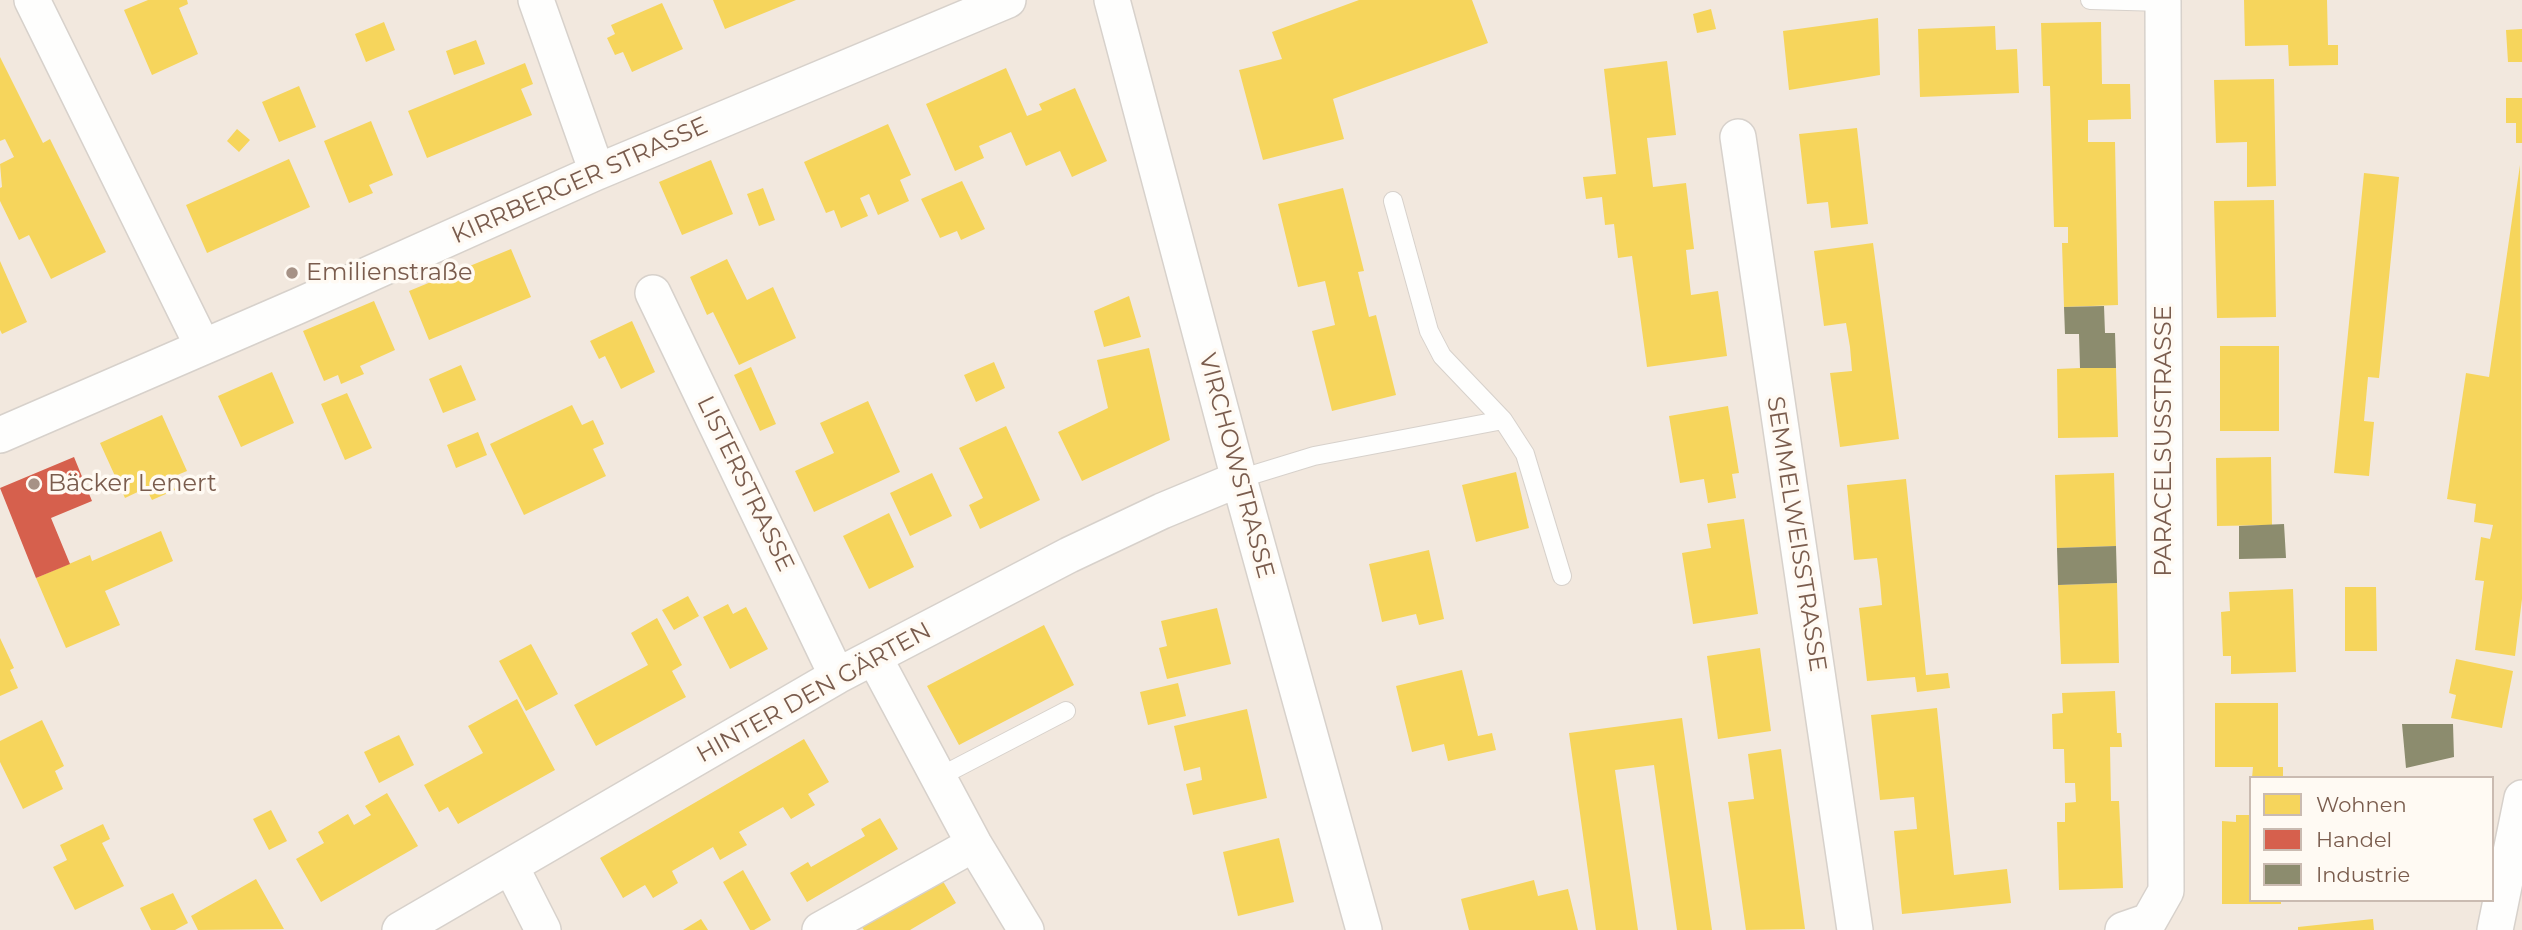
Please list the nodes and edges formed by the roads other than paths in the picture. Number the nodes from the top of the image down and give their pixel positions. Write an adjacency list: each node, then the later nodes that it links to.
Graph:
1 (32, 0): 11 (street)
2 (536, 0): 8 (street)
3 (1008, 0): 8 (street, KIRRBERGER STRASSE)
4 (1112, 0): 14 (street, VIRCHOWSTRASSE)
5 (2090, 0): 6 (lane, PARACELSUSSTRASSE)
6 (2162, 2): 30 (street, PARACELSUSSTRASSE)
7 (1738, 137): 29 (street, SEMMELWEISSTRASSE)
8 (597, 172): 11 (street, KIRRBERGER STRASSE)
9 (1393, 201): 12 (lane)
10 (653, 292): 17 (street, LISTERSTRASSE)
11 (203, 347): 13 (street, KIRRBERGER STRASSE)
12 (1503, 420): 14 (lane); 15 (lane)
13 (0, 435)
14 (1239, 480): 16 (street, HINTER DEN GÄRTEN); 28 (street, VIRCHOWSTRASSE)
15 (1562, 576)
16 (874, 657): 17 (street, HINTER DEN GÄRTEN); 19 (street)
17 (837, 676): 22 (street, HINTER DEN GÄRTEN)
18 (1066, 711): 19 (lane)
19 (939, 777): 21 (street)
20 (2522, 798): 23 (street)
21 (974, 844): 26 (street); 27 (street)
22 (511, 867): 24 (street, HINTER DEN GÄRTEN); 25 (street)
23 (2505, 916)
24 (400, 930)
25 (544, 930)
26 (820, 930)
27 (1026, 930)
28 (1364, 930)
29 (1855, 930)
30 (2123, 930)

